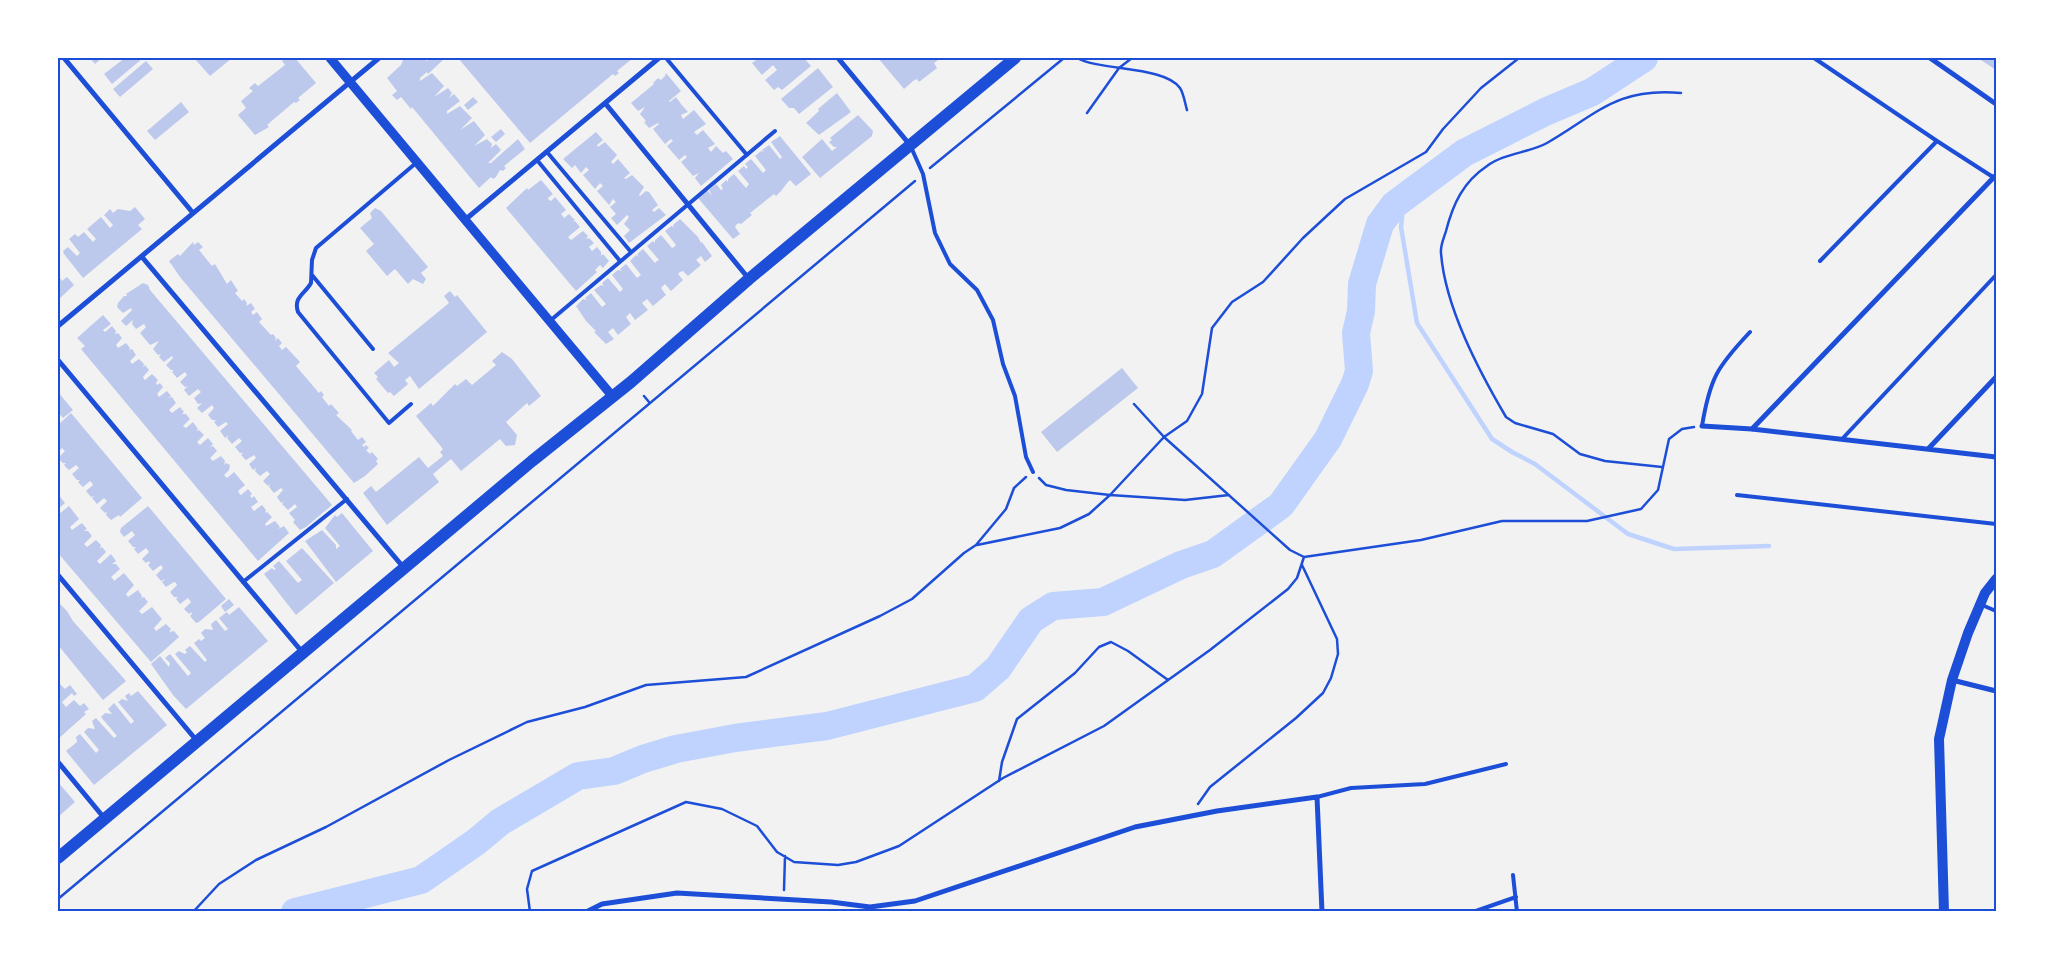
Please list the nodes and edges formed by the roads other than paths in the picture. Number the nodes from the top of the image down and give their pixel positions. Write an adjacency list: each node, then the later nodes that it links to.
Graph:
1 (64, 58): 22 (street)
2 (330, 58): 10 (street)
3 (379, 58): 10 (street)
4 (658, 58): 11 (street)
5 (666, 58): 17 (lane)
6 (838, 58): 15 (street)
7 (1015, 58): 15 (main road)
8 (1814, 58): 14 (lane)
9 (1930, 58): 12 (street)
10 (351, 82): 19 (street); 22 (street)
11 (605, 103): 16 (street); 21 (street)
12 (1996, 104)
13 (775, 131): 17 (lane)
14 (1938, 142): 20 (lane); 27 (lane)
15 (911, 145): 30 (main road); 44 (lane)
16 (547, 152): 18 (street); 24 (lane)
17 (747, 155): 21 (lane)
18 (537, 160): 23 (street); 26 (lane)
19 (418, 162): 23 (street); 28 (lane)
20 (1996, 177): 40 (street)
21 (688, 204): 24 (lane); 30 (street)
22 (193, 213): 25 (street)
23 (466, 219): 31 (street)
24 (631, 252): 26 (lane)
25 (142, 257): 32 (street); 46 (street)
26 (620, 261): 31 (lane)
27 (1820, 261)
28 (312, 274): 34 (lane); 38 (lane)
29 (1996, 275): 41 (lane)
30 (749, 279): 37 (main road)
31 (550, 320): 37 (street)
32 (58, 326)
33 (1750, 332): 39 (lane)
34 (373, 349)
35 (58, 360): 51 (street)
36 (1996, 377): 42 (street)
37 (613, 397): 48 (main road)
38 (411, 404)
39 (1702, 426): 40 (street)
40 (1752, 428): 41 (street)
41 (1843, 438): 42 (street)
42 (1929, 448): 43 (street)
43 (1996, 457)
44 (1033, 472)
45 (1738, 495): 47 (lane)
46 (347, 499): 48 (street); 51 (lane)
47 (1996, 524)
48 (405, 569): 54 (main road)
49 (58, 575): 57 (street)
50 (1996, 579): 52 (main road)
51 (243, 582): 54 (street)
52 (1980, 604): 53 (lane); 55 (main road)
53 (1996, 610)
54 (303, 654): 57 (main road)
55 (1952, 680): 56 (street); 69 (main road)
56 (1996, 691)
57 (197, 742): 61 (main road)
58 (58, 762): 61 (street)
59 (1506, 764): 60 (lane)
60 (1317, 797): 65 (street); 66 (street)
61 (105, 819): 62 (main road)
62 (58, 858)
63 (1513, 875): 64 (lane)
64 (1516, 897): 67 (lane); 68 (lane)
65 (586, 912)
66 (1322, 912)
67 (1473, 912)
68 (1517, 912)
69 (1944, 912)

